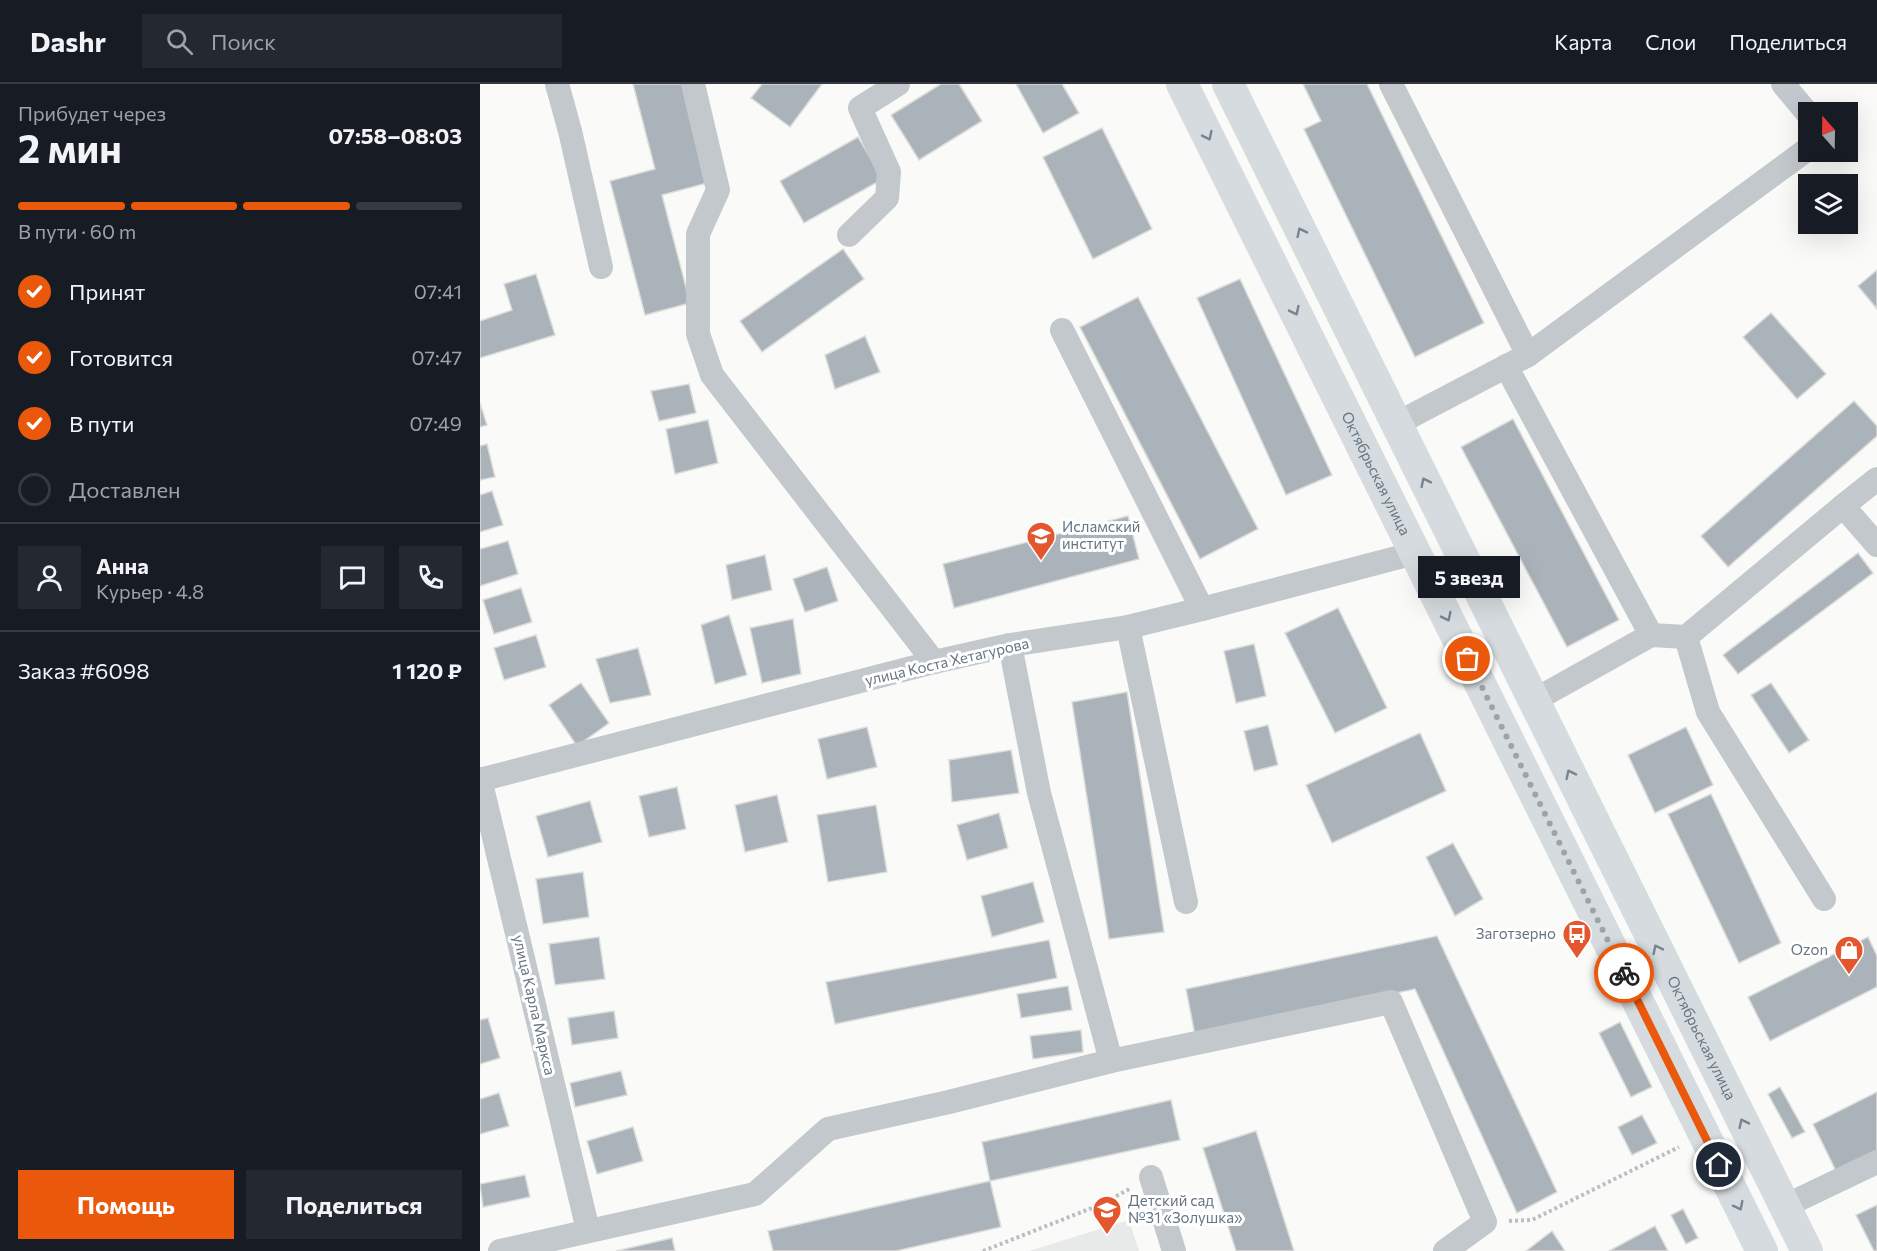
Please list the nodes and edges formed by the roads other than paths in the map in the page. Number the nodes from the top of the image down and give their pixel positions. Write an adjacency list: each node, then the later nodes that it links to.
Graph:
1 (557, 84): 11 (street)
2 (693, 84): 25 (street)
3 (898, 84): 10 (street)
4 (1182, 84): 19 (main road, Октябрьская улица, one-way to 19)
5 (1228, 84): 15 (main road, Октябрьская улица, one-way to 5)
6 (1391, 84): 13 (street)
7 (1783, 84): 8 (street)
8 (1798, 102)
9 (1798, 156): 13 (street)
10 (849, 235)
11 (601, 267)
12 (1062, 330): 20 (street)
13 (1528, 354): 14 (street)
14 (1506, 366): 15 (street); 22 (street)
15 (1396, 424): 26 (main road, Октябрьская улица, one-way to 15)
16 (1877, 479): 17 (street)
17 (1843, 506): 18 (street); 23 (street)
18 (1877, 545)
19 (1415, 553): 20 (street, улица Коста Хетагурова); 38 (main road, Октябрьская улица, one-way to 38)
20 (1202, 609): 21 (street, улица Коста Хетагурова)
21 (1128, 627): 24 (street, улица Коста Хетагурова); 29 (street)
22 (1651, 635): 23 (street); 26 (street)
23 (1686, 638): 28 (street)
24 (1010, 645): 25 (street, улица Коста Хетагурова); 30 (street)
25 (934, 662): 27 (street, улица Коста Хетагурова)
26 (1533, 701): 33 (main road, Октябрьская улица, one-way to 26)
27 (480, 780): 34 (street, улица Карла Маркса)
28 (1824, 899)
29 (1186, 902)
30 (1110, 1061): 34 (street); 37 (street)
31 (1877, 1162): 33 (street)
32 (1151, 1177): 36 (street)
33 (1785, 1206): 39 (main road, Октябрьская улица)
34 (588, 1230): 35 (street)
35 (500, 1251)
36 (1174, 1251)
37 (1445, 1251)
38 (1762, 1251)
39 (1807, 1251)

